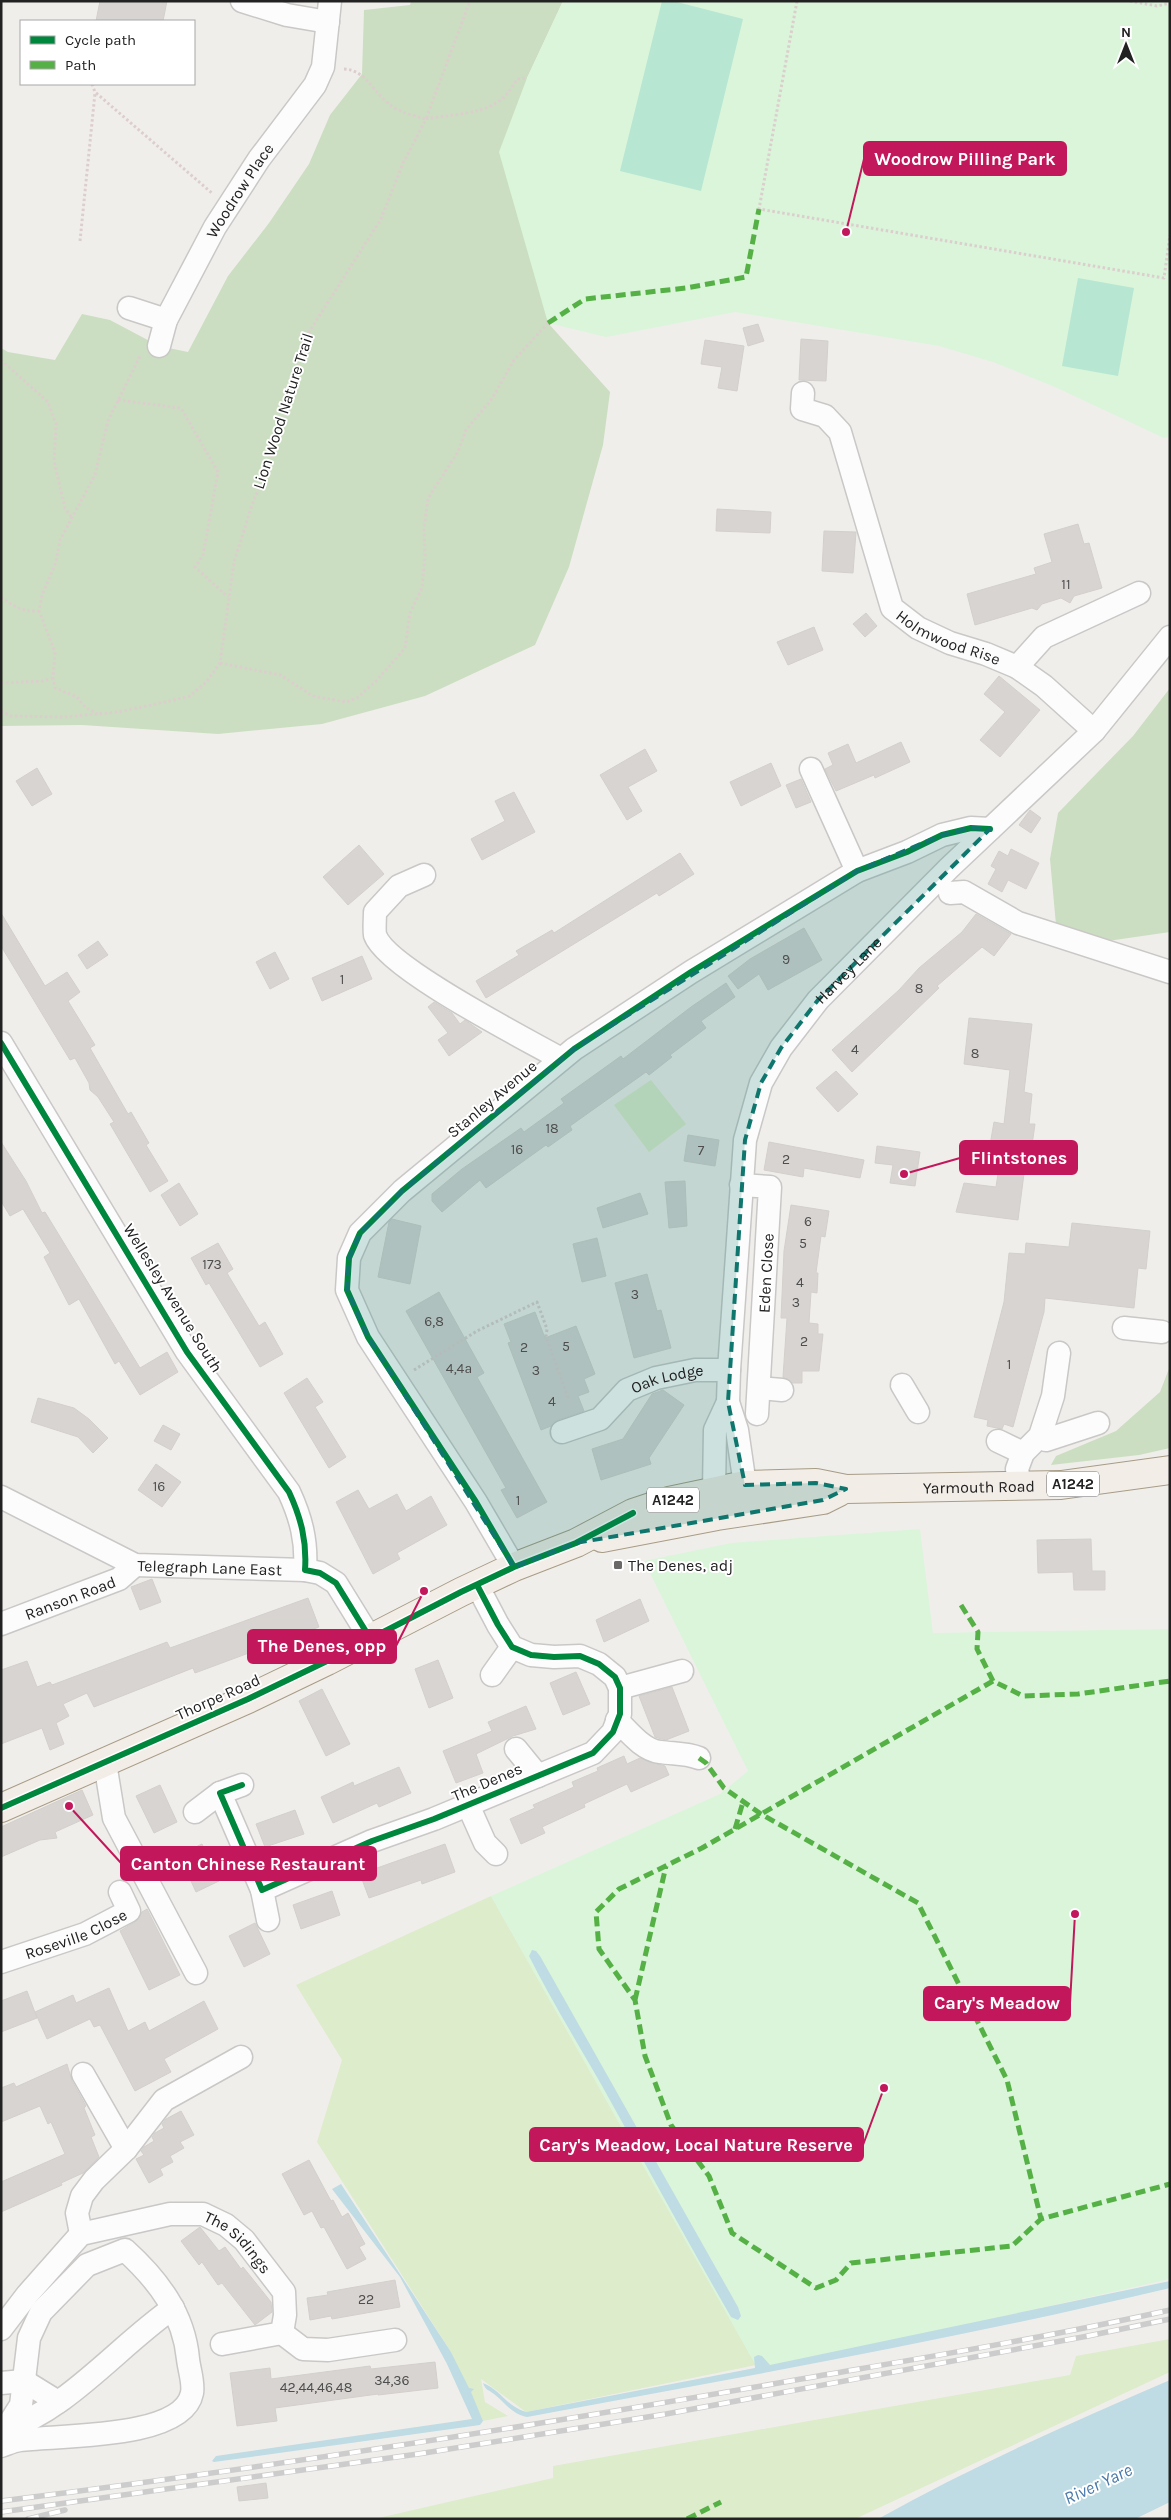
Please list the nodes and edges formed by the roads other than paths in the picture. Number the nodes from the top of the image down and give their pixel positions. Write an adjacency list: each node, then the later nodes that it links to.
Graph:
1 (242, 1): 2 (street)
2 (329, 12): 4 (street, Woodrow Place)
3 (129, 308): 4 (street)
4 (166, 320): 5 (street, Woodrow Place)
5 (159, 346)
6 (801, 410): 9 (street, Holmwood Rise)
7 (1139, 593): 9 (street)
8 (1170, 637): 10 (street, Harvey Lane)
9 (1018, 667): 10 (street, Holmwood Rise)
10 (1094, 731): 12 (street, Harvey Lane)
11 (811, 769): 15 (street)
12 (990, 829): 13 (street, Stanley Avenue); 14 (street, Harvey Lane)
13 (907, 852): 14 (street); 15 (street, Stanley Avenue)
14 (949, 868): 21 (street, Harvey Lane)
15 (857, 871): 20 (street, Stanley Avenue)
16 (424, 875): 20 (street)
17 (950, 894): 18 (street)
18 (1170, 972)
19 (1, 1043): 46 (street, Wellesley Avenue South)
20 (561, 1059): 45 (street, Stanley Avenue)
21 (741, 1185): 25 (street, Harvey Lane); 27 (street, Eden Close)
22 (1124, 1328): 23 (street)
23 (1162, 1332)
24 (1059, 1353): 34 (street)
25 (728, 1370): 29 (street, Harvey Lane); 33 (street, Oak Lodge)
26 (902, 1385): 30 (street)
27 (760, 1388): 28 (street); 31 (street, Eden Close)
28 (782, 1390)
29 (728, 1402): 38 (street, Harvey Lane); 42 (street, Harvey Lane)
30 (918, 1412)
31 (757, 1414)
32 (1098, 1423): 34 (street)
33 (562, 1432)
34 (1040, 1436): 36 (street)
35 (998, 1441): 36 (street)
36 (1023, 1453): 39 (street)
37 (1170, 1470): 39 (main road, Yarmouth Road / A1242)
38 (744, 1485): 40 (main road, Yarmouth Road / A1242); 42 (main road, Yarmouth Road / A1242); 43 (main road)
39 (1020, 1486): 40 (main road, Yarmouth Road / A1242)
40 (846, 1489): 43 (main road, Yarmouth Road / A1242)
41 (1, 1497): 44 (street, Telegraph Lane East)
42 (716, 1503): 43 (main road, Yarmouth Road / A1242); 45 (main road, Thorpe Road / A1242)
43 (747, 1512)
44 (136, 1565): 46 (street, Telegraph Lane East); 48 (street, Ranson Road)
45 (514, 1567): 47 (main road, Thorpe Road / A1242)
46 (305, 1570): 49 (street, Telegraph Lane East)
47 (477, 1585): 49 (main road, Thorpe Road / A1242); 50 (street)
48 (1, 1624)
49 (370, 1638): 57 (main road, Thorpe Road / A1242)
50 (512, 1647): 52 (street); 53 (street)
51 (682, 1670): 53 (street)
52 (492, 1675)
53 (620, 1688): 54 (street, The Denes)
54 (617, 1720): 56 (street); 58 (street, The Denes)
55 (516, 1749): 58 (street, The Denes)
56 (699, 1758)
57 (105, 1763): 62 (main road, Thorpe Road / A1242); 69 (street)
58 (538, 1776): 61 (street, The Denes)
59 (242, 1785): 60 (street)
60 (220, 1794): 63 (street); 65 (street)
61 (468, 1805): 64 (street, The Denes); 65 (street, The Denes)
62 (1, 1808)
63 (195, 1812)
64 (496, 1854)
65 (262, 1890): 67 (street)
66 (120, 1892): 68 (street, Roseville Close)
67 (268, 1920)
68 (1, 1962)
69 (196, 1973)
70 (241, 2056): 72 (street)
71 (83, 2074): 72 (street)
72 (126, 2149): 73 (street)
73 (81, 2234): 75 (street); 76 (street, The Sidings)
74 (173, 2308): 79 (street); 80 (street); 81 (street)
75 (1, 2329)
76 (282, 2333): 77 (street); 78 (street)
77 (395, 2340)
78 (222, 2344)
79 (11, 2382): 80 (street); 81 (street)
80 (58, 2402): 81 (street)
81 (3, 2436)

